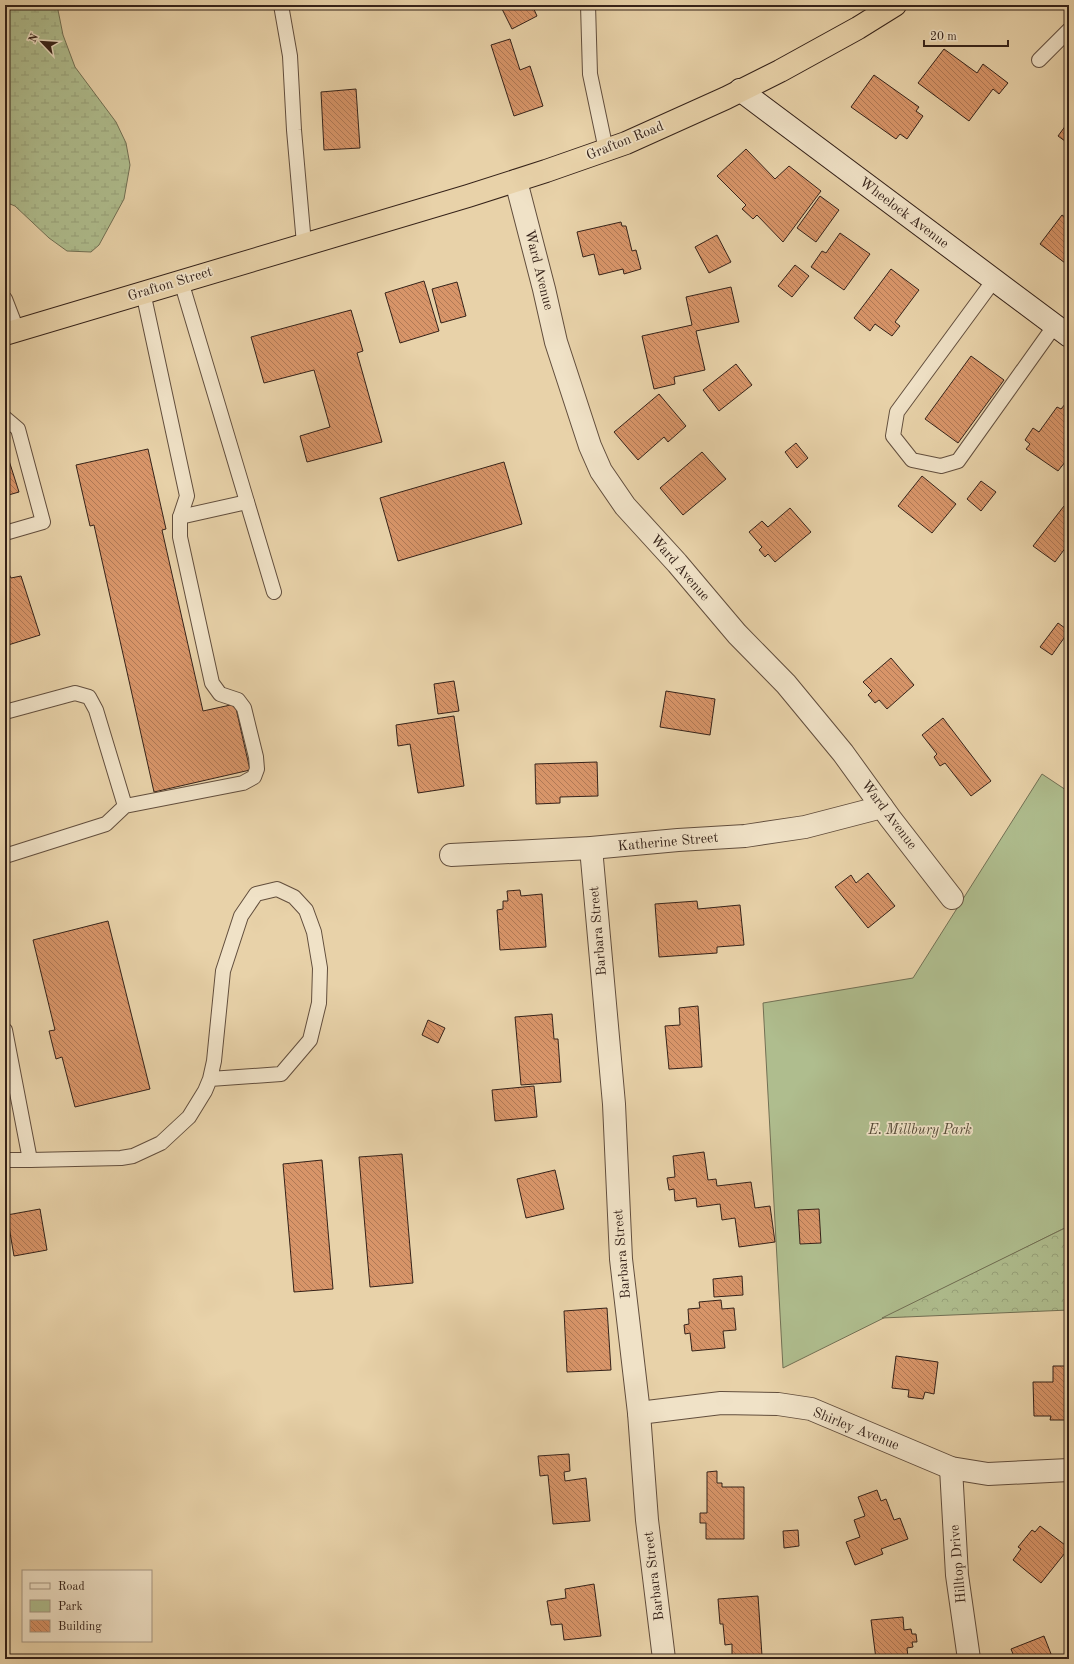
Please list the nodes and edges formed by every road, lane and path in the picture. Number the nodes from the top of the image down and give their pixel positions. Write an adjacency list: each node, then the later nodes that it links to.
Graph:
1 (281, 5): 10 (lane)
2 (588, 5): 7 (lane)
3 (895, 5): 6 (highway, Grafton Road)
4 (1069, 30): 5 (lane)
5 (1039, 60)
6 (740, 90): 7 (highway, Grafton Road); 11 (street, Wheelock Avenue)
7 (606, 150): 8 (highway, Grafton Road)
8 (516, 180): 9 (highway, Grafton Road); 24 (street, Ward Avenue)
9 (336, 235): 10 (highway, Grafton Street)
10 (304, 244): 12 (highway, Grafton Street)
11 (994, 280): 15 (street, Wheelock Avenue); 15 (lane)
12 (181, 281): 13 (highway, Grafton Street); 18 (lane)
13 (143, 292): 16 (highway, Grafton Street); 19 (lane)
14 (5, 299): 16 (lane)
15 (1062, 331)
16 (11, 332)
17 (5, 418): 20 (lane)
18 (247, 502): 19 (lane); 21 (lane)
19 (180, 517): 23 (lane)
20 (5, 532)
21 (274, 592)
22 (5, 712): 23 (lane)
23 (125, 806): 27 (lane)
24 (882, 807): 25 (street, Katherine Street); 28 (street, Ward Avenue)
25 (591, 848): 26 (street, Katherine Street); 33 (street, Barbara Street)
26 (451, 855)
27 (5, 856)
28 (952, 898)
29 (5, 1030): 32 (lane)
30 (210, 1079): 30 (lane); 32 (lane)
31 (5, 1160): 32 (lane)
32 (30, 1160)
33 (639, 1413): 34 (street, Shirley Avenue); 36 (street, Barbara Street)
34 (951, 1468): 35 (street, Shirley Avenue); 37 (street, Hilltop Drive)
35 (1069, 1470)
36 (664, 1659)
37 (970, 1659)

